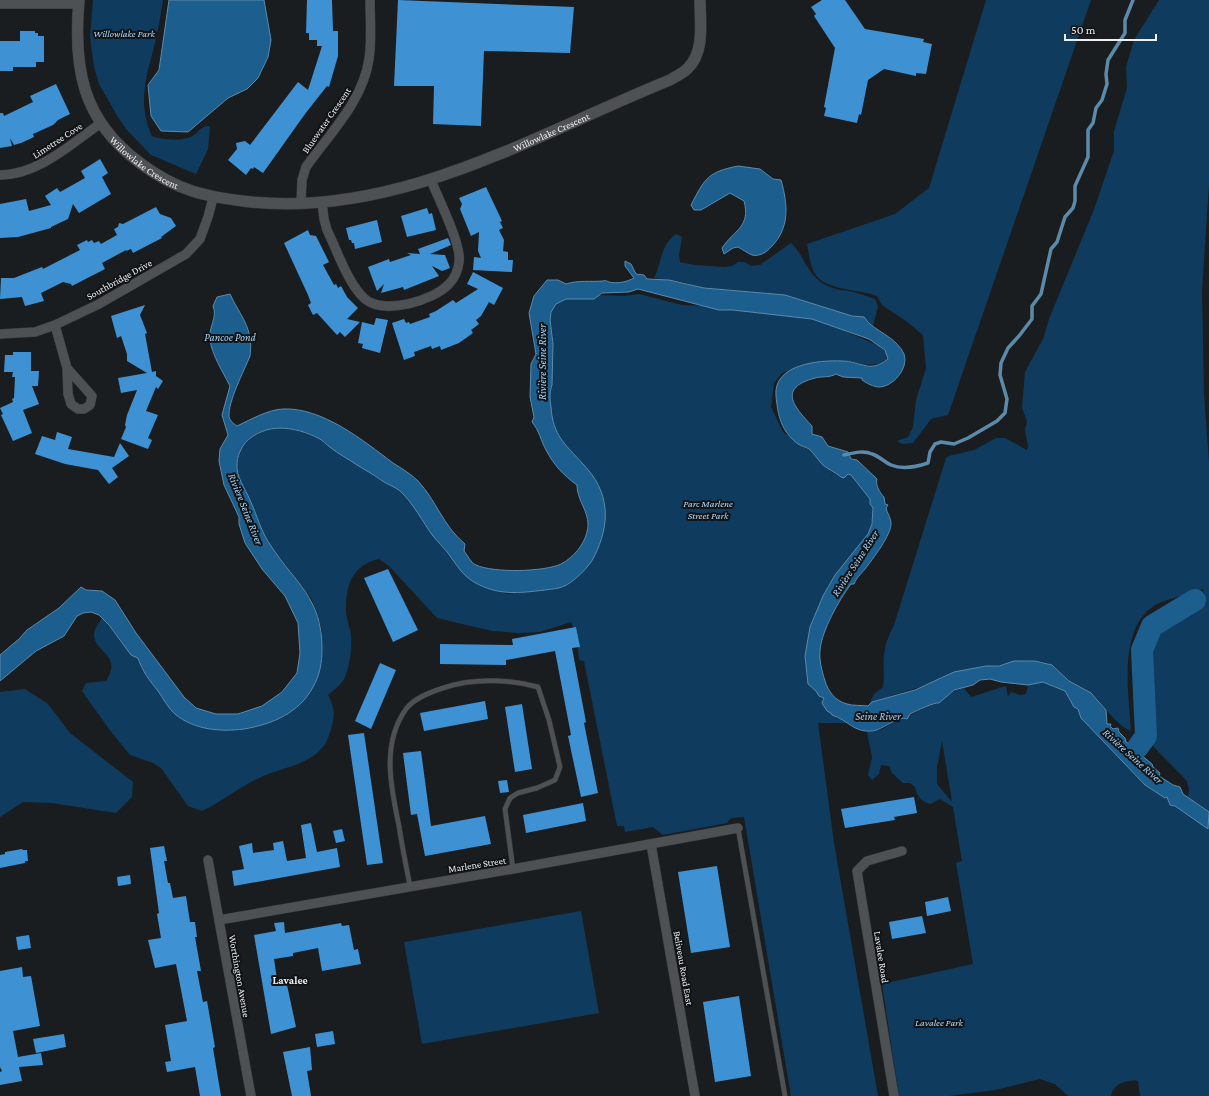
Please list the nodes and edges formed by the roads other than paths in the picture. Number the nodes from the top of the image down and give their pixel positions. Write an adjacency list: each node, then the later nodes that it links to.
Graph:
1 (370, 0): 10 (street, Bluewater Crescent)
2 (700, 0): 7 (street, Willowlake Crescent)
3 (79, 2): 4 (street); 5 (street, Willowlake Crescent)
4 (0, 4)
5 (101, 123): 6 (street, Limetree Cove); 8 (street, Willowlake Crescent)
6 (0, 176)
7 (431, 180): 9 (street, Willowlake Crescent); 9 (street)
8 (213, 198): 10 (street, Willowlake Crescent); 11 (street, Southbridge Drive)
9 (322, 202): 10 (street, Willowlake Crescent)
10 (301, 203)
11 (55, 325): 12 (street, Southbridge Drive); 13 (street)
12 (0, 334)
13 (67, 368)
14 (738, 828): 15 (street, Marlene Street); 23 (lane)
15 (651, 844): 18 (street, Marlene Street); 22 (street, Beliveau Road East)
16 (902, 851): 24 (street, Lavalee Road)
17 (208, 860): 20 (street, Worthington Avenue)
18 (513, 869): 19 (street, Marlene Street); 19 (lane)
19 (410, 886): 20 (street, Marlene Street)
20 (219, 920): 21 (street, Worthington Avenue)
21 (251, 1096)
22 (695, 1096)
23 (785, 1096)
24 (894, 1096)

